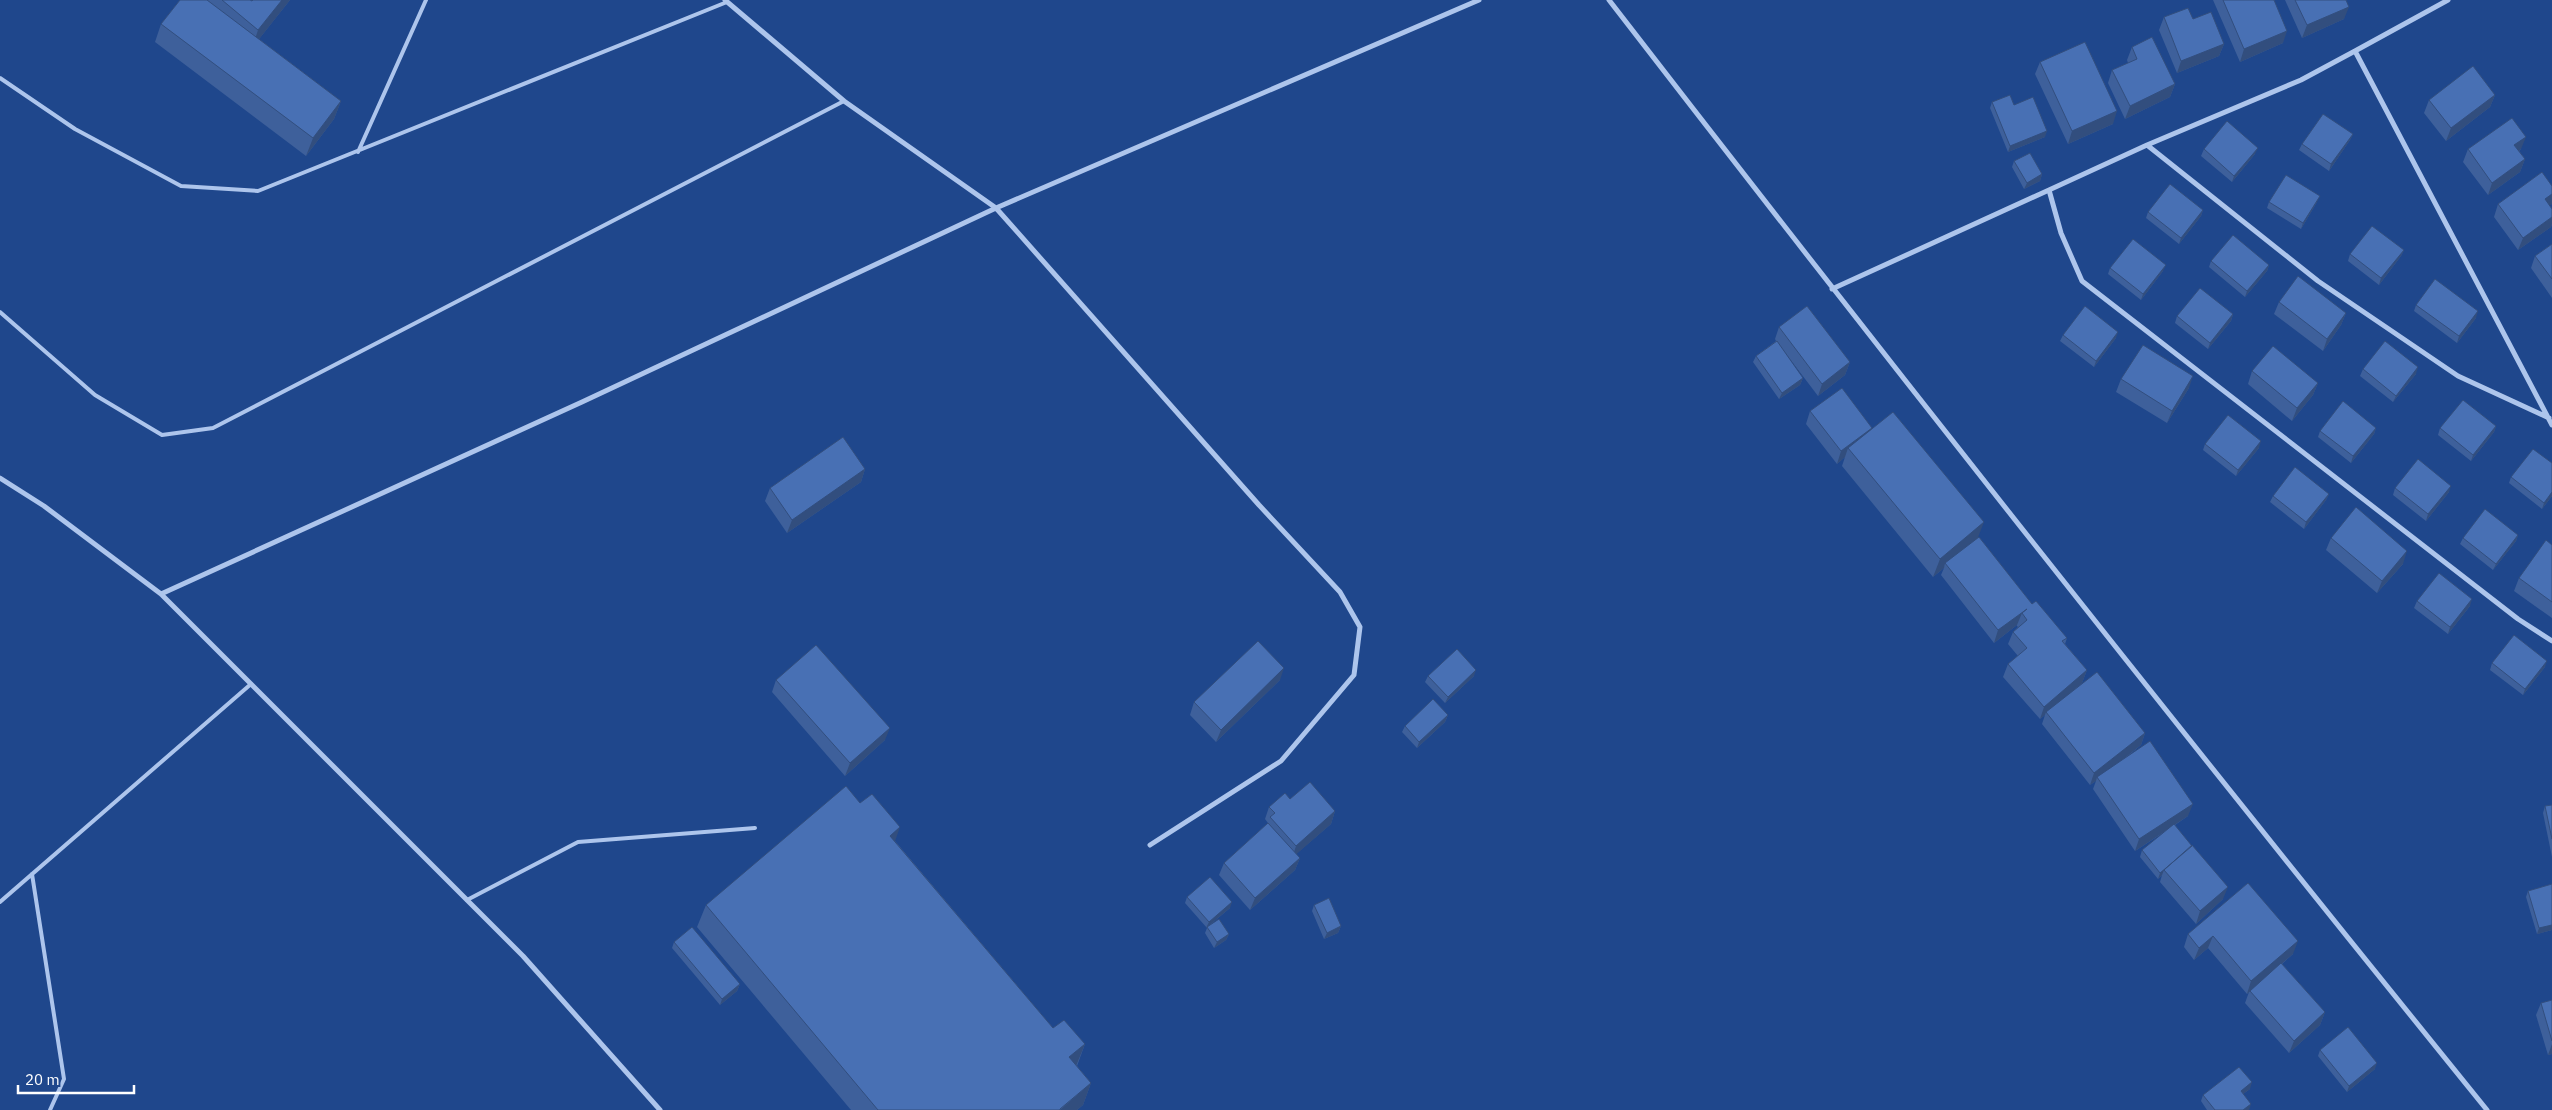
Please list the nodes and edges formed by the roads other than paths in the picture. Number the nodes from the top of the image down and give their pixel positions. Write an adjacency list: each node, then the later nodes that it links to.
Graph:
1 (426, 0): 10 (lane)
2 (1479, 0): 12 (street)
3 (1609, 0): 13 (street)
4 (2448, 0): 6 (street)
5 (726, 1): 8 (street); 10 (lane)
6 (2355, 51): 9 (street); 15 (street)
7 (0, 78): 10 (lane)
8 (844, 101): 12 (street); 14 (lane)
9 (2147, 145): 11 (street); 15 (street)
10 (358, 152)
11 (2049, 190): 13 (street); 19 (street)
12 (996, 208): 18 (street); 22 (street)
13 (1832, 289): 28 (street)
14 (0, 312)
15 (2549, 418): 16 (street)
16 (2552, 425)
17 (0, 478): 18 (street)
18 (161, 594): 20 (street)
19 (2552, 641)
20 (251, 684): 23 (lane); 24 (street)
21 (755, 828): 24 (lane)
22 (1150, 845)
23 (32, 874): 25 (lane); 26 (lane)
24 (467, 900): 27 (street)
25 (0, 902)
26 (50, 1110)
27 (660, 1110)
28 (2487, 1110)

